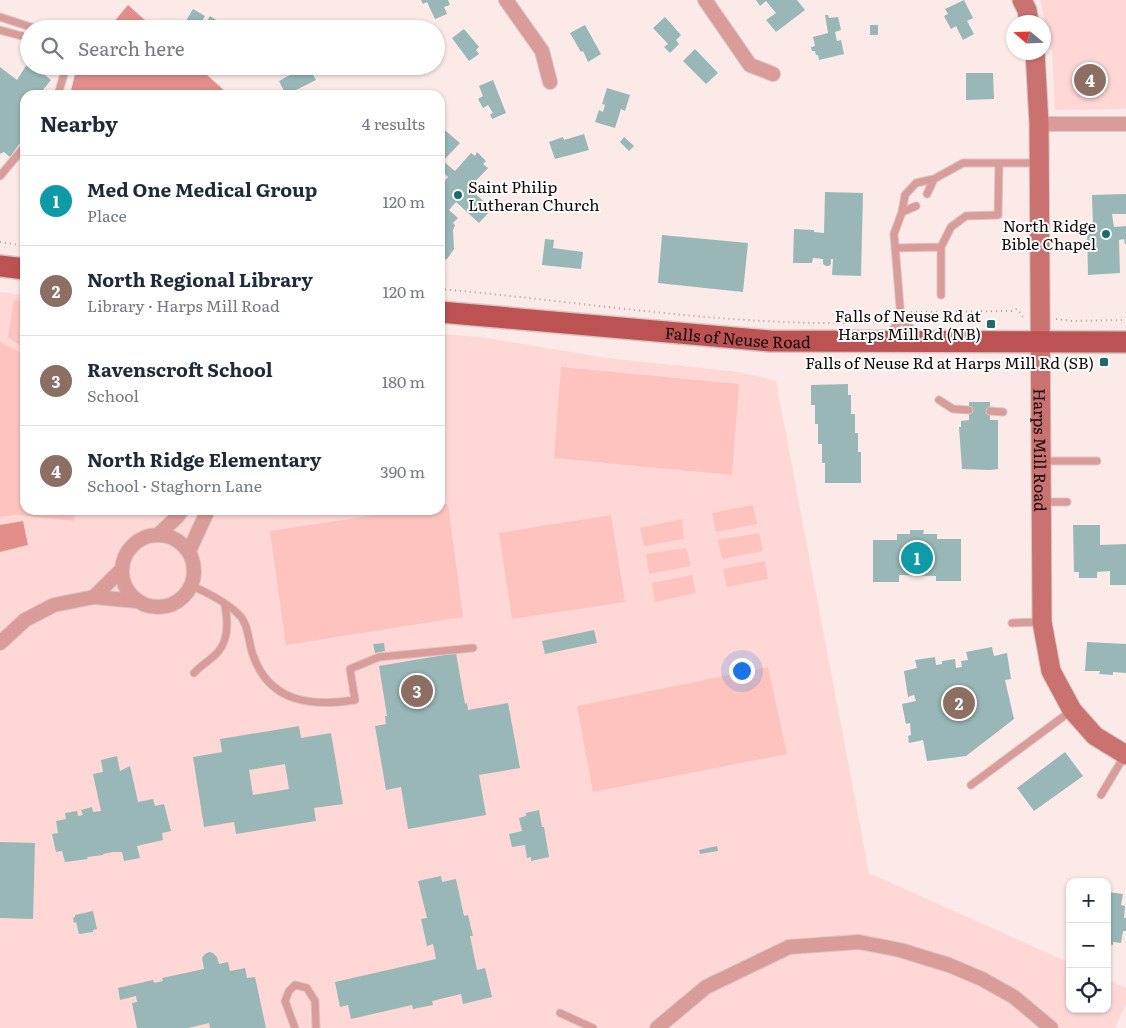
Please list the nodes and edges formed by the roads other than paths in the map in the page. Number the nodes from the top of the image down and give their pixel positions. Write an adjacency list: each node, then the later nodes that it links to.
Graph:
1 (506, 0): 12 (street)
2 (705, 0): 10 (street)
3 (1022, 0): 4 (street)
4 (1028, 15)
5 (0, 17): 6 (lane)
6 (20, 27)
7 (0, 30): 8 (lane)
8 (20, 31)
9 (1035, 60): 14 (street, Harps Mill Road)
10 (773, 74)
11 (64, 75): 13 (lane)
12 (550, 82)
13 (59, 90)
14 (1039, 124): 15 (street); 18 (street, Harps Mill Road)
15 (1126, 124)
16 (20, 152): 19 (lane)
17 (999, 163): 18 (lane); 20 (lane); 24 (lane)
18 (1040, 163): 33 (street, Harps Mill Road)
19 (0, 176)
20 (934, 179): 21 (lane); 23 (lane)
21 (925, 192)
22 (914, 204): 23 (lane)
23 (902, 212): 25 (lane)
24 (941, 247): 25 (lane); 28 (lane)
25 (895, 248): 30 (lane)
26 (0, 266): 27 (main road)
27 (20, 268)
28 (941, 295)
29 (445, 312): 31 (main road, Falls of Neuse Road)
30 (901, 319): 31 (lane); 32 (lane)
31 (884, 332): 32 (main road, Falls of Neuse Road)
32 (926, 341): 33 (main road, Falls of Neuse Road)
33 (1041, 342): 34 (main road, Falls of Neuse Road); 39 (street, Harps Mill Road)
34 (1126, 342)
35 (939, 400): 36 (lane)
36 (969, 410)
37 (990, 411): 38 (lane)
38 (1003, 412)
39 (1041, 461): 40 (lane); 41 (street, Harps Mill Road)
40 (1097, 462)
41 (1041, 502): 42 (lane); 52 (street, Harps Mill Road)
42 (1067, 502)
43 (178, 515): 45 (street)
44 (206, 515): 46 (street)
45 (158, 535): 46 (street); 47 (street)
46 (189, 552): 48 (street)
47 (122, 569): 49 (street); 50 (street)
48 (191, 586): 50 (street); 51 (lane)
49 (94, 597): 50 (street); 54 (street)
50 (137, 601)
51 (225, 606): 55 (lane); 56 (lane)
52 (1042, 622): 53 (lane); 57 (street, Harps Mill Road)
53 (1012, 623)
54 (0, 643)
55 (473, 648)
56 (194, 673)
57 (1072, 710): 58 (street, Harps Mill Road); 59 (lane)
58 (1126, 755): 60 (lane)
59 (971, 785)
60 (1101, 795)
61 (560, 1013): 64 (lane)
62 (296, 1028): 63 (lane)
63 (316, 1028)
64 (593, 1028)
65 (657, 1028): 66 (street)
66 (1051, 1028)

